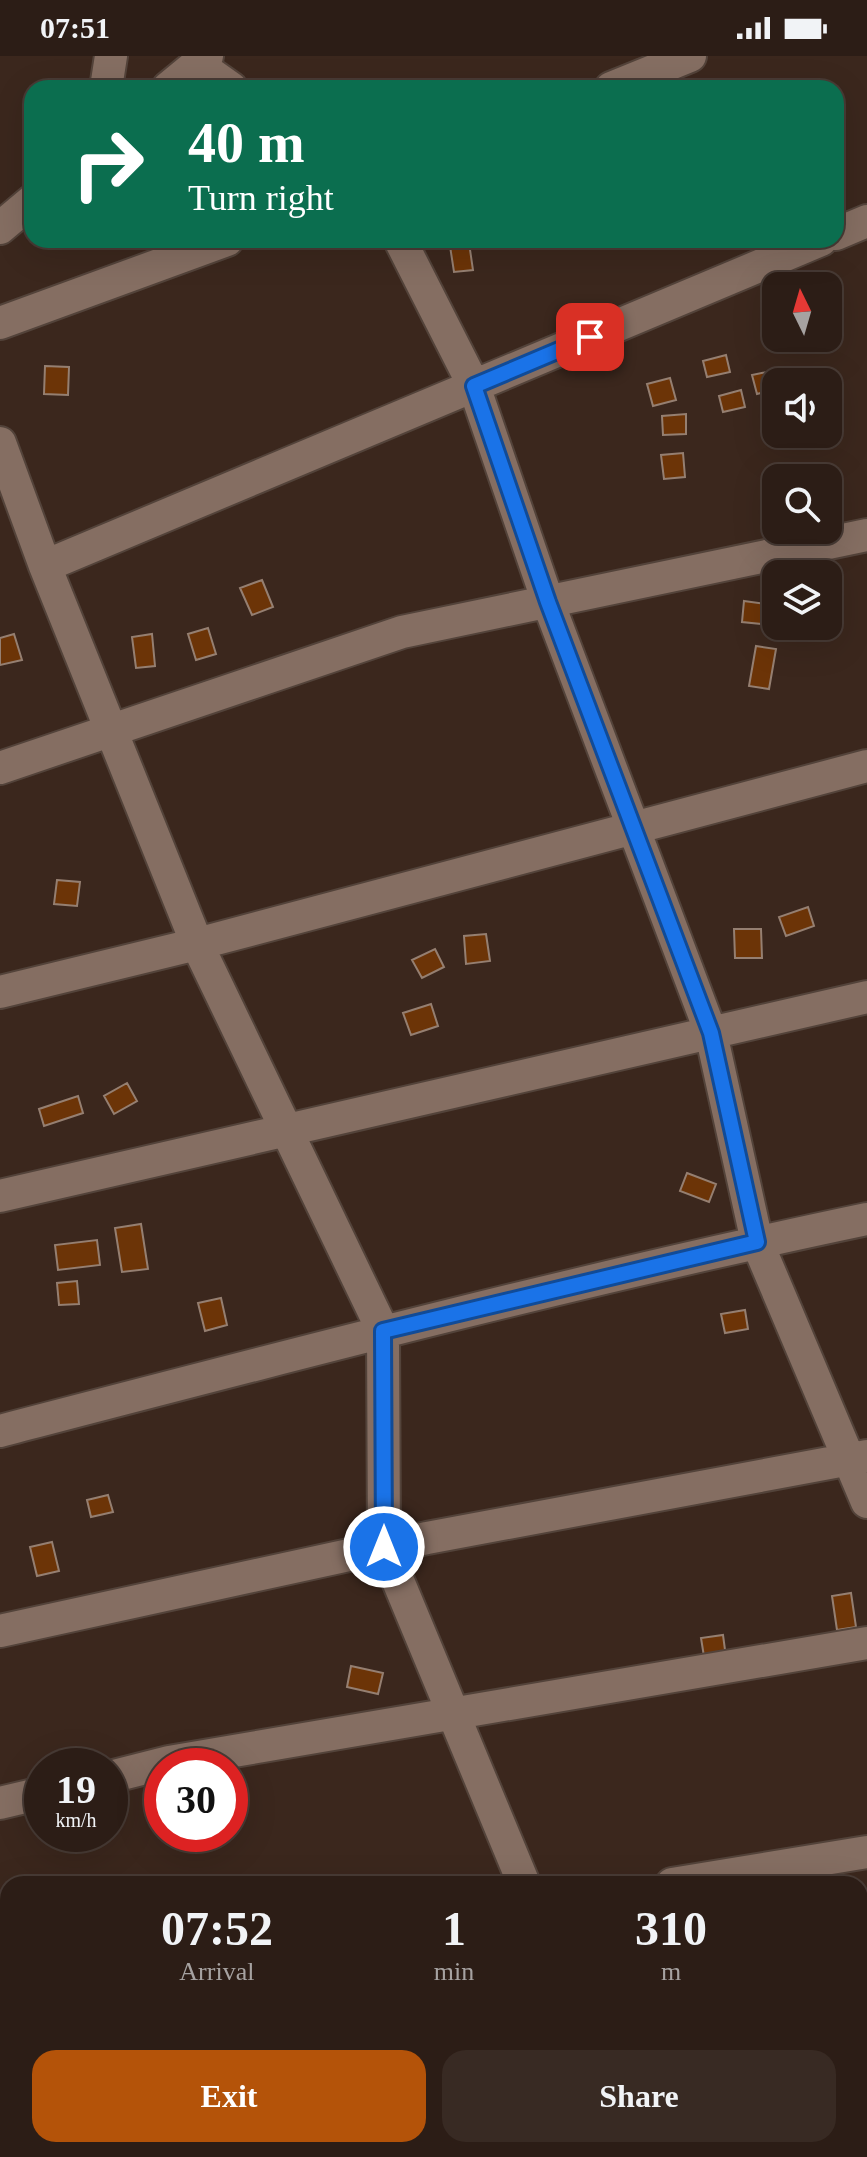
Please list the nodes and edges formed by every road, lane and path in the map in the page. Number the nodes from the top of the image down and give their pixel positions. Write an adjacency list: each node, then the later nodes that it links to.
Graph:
1 (111, 56): 4 (street)
2 (690, 56): 7 (street)
3 (202, 60): 5 (street); 6 (street)
4 (107, 80)
5 (178, 80)
6 (223, 80)
7 (631, 80)
8 (24, 208): 10 (street)
9 (867, 221): 11 (street)
10 (0, 228)
11 (844, 231)
12 (205, 248): 15 (street)
13 (404, 248): 16 (street)
14 (802, 248): 16 (street)
15 (0, 323)
16 (474, 386): 19 (street); 20 (street)
17 (0, 443): 19 (street)
18 (867, 535): 20 (street)
19 (45, 566): 21 (street)
20 (548, 602): 21 (street); 24 (street)
21 (111, 730): 23 (street); 25 (street)
22 (867, 766): 24 (street)
23 (0, 768)
24 (634, 828): 25 (street); 28 (street)
25 (197, 944): 26 (street); 29 (street)
26 (0, 992)
27 (867, 997): 28 (street)
28 (711, 1033): 29 (street); 32 (street)
29 (287, 1130): 30 (street); 33 (street)
30 (0, 1196)
31 (867, 1219): 32 (street)
32 (757, 1242): 33 (street); 35 (street)
33 (383, 1331): 34 (street); 37 (street)
34 (0, 1431)
35 (858, 1457): 36 (street); 37 (street)
36 (867, 1502)
37 (384, 1547): 38 (street); 40 (street)
38 (0, 1631)
39 (867, 1643): 40 (street)
40 (453, 1713): 41 (street); 45 (street)
41 (128, 1772)
42 (24, 1797): 43 (street)
43 (0, 1803)
44 (867, 1852): 46 (street)
45 (521, 1876)
46 (721, 1876)

